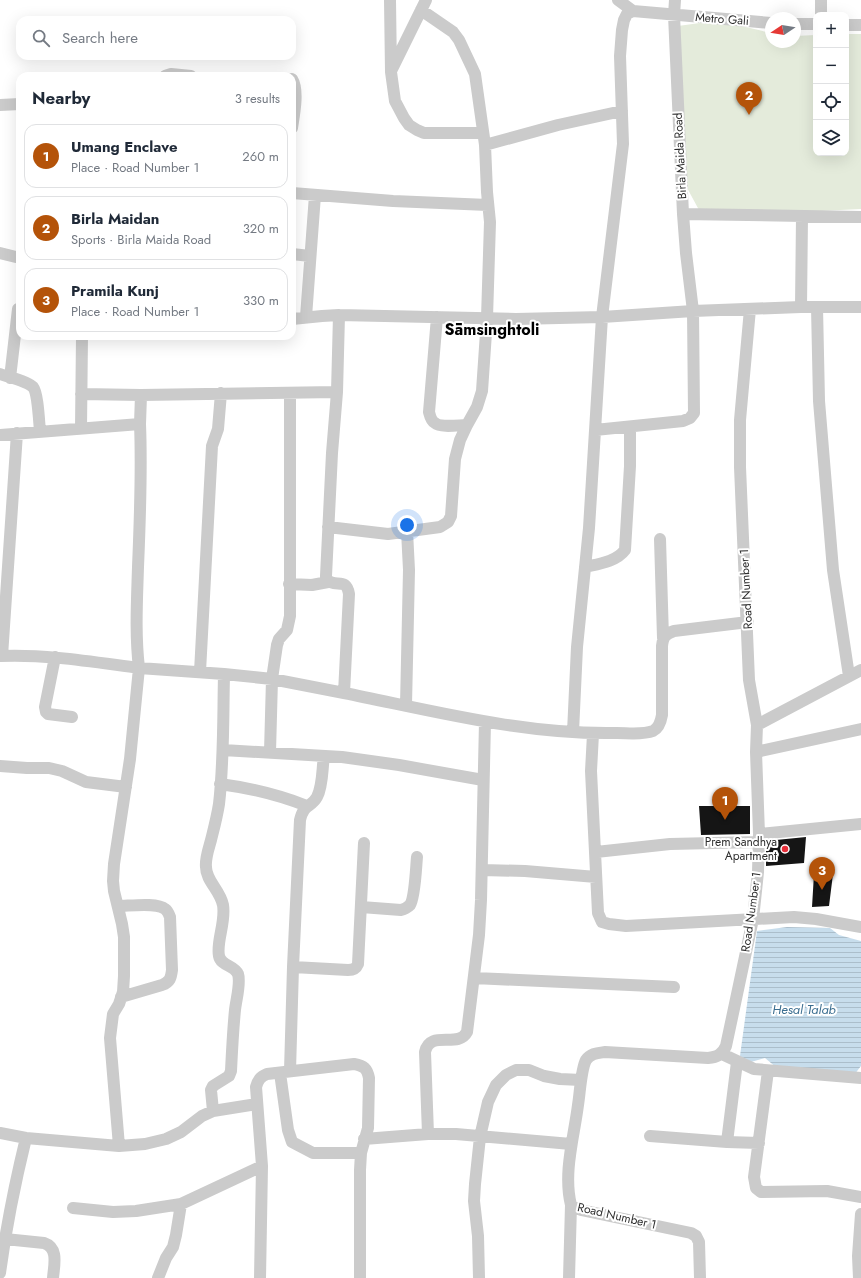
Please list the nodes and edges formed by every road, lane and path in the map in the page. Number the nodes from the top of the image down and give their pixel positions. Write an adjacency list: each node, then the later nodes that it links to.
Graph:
1 (390, 0): 13 (street)
2 (675, 0): 7 (street, Birla Maida Road)
3 (821, 0): 6 (street)
4 (624, 4): 7 (street, Metro Gali); 16 (street)
5 (423, 5): 13 (street); 17 (street)
6 (821, 12)
7 (674, 15): 8 (street, Metro Gali); 21 (street, Birla Maida Road)
8 (765, 23)
9 (801, 24): 10 (street)
10 (813, 24)
11 (849, 25): 12 (street)
12 (861, 25)
13 (391, 72): 17 (street)
14 (16, 104): 15 (street)
15 (0, 106)
16 (622, 111): 17 (street); 36 (street)
17 (484, 139): 20 (street)
18 (296, 193): 19 (street)
19 (315, 195): 20 (street); 26 (street)
20 (488, 205): 37 (street)
21 (683, 214): 22 (street); 32 (street, Birla Maida Road)
22 (802, 217): 23 (street); 28 (street)
23 (861, 217)
24 (0, 253): 27 (street)
25 (296, 254): 26 (street)
26 (310, 256): 34 (street)
27 (16, 257)
28 (801, 307): 29 (street); 31 (street)
29 (817, 307): 30 (street); 69 (street)
30 (861, 307)
31 (750, 309): 32 (street); 61 (street, Road Number 1)
32 (693, 311): 36 (street); 49 (street, Birla Maida Road)
33 (339, 316): 34 (street); 35 (street); 42 (street)
34 (306, 317): 39 (street)
35 (437, 317): 37 (street); 48 (street)
36 (602, 317): 37 (street); 51 (street)
37 (487, 318): 48 (street)
38 (16, 319): 41 (street)
39 (296, 319)
40 (82, 340): 45 (street)
41 (5, 376): 52 (street)
42 (337, 392): 44 (street); 55 (street)
43 (221, 393): 44 (street); 46 (street); 67 (street)
44 (290, 393): 60 (street)
45 (81, 394): 46 (street); 50 (street)
46 (141, 394): 47 (street)
47 (140, 424): 50 (street); 65 (street)
48 (467, 425): 56 (street)
49 (630, 427): 51 (street); 58 (street)
50 (81, 428): 52 (street)
51 (595, 430): 58 (street)
52 (40, 431): 53 (street)
53 (17, 433): 54 (street); 63 (street)
54 (0, 435)
55 (328, 527): 56 (street); 59 (street)
56 (407, 531): 72 (street)
57 (660, 539): 62 (street)
58 (585, 567): 77 (street)
59 (328, 582): 60 (street); 71 (street)
60 (289, 584): 70 (street)
61 (748, 622): 62 (street); 75 (street, Road Number 1)
62 (663, 638): 78 (street)
63 (1, 656): 64 (street)
64 (55, 657): 65 (street); 73 (street)
65 (139, 668): 67 (street); 86 (street)
66 (861, 670): 69 (street)
67 (200, 672): 68 (street)
68 (224, 674): 70 (street); 79 (street)
69 (849, 676): 75 (street)
70 (272, 679): 71 (street); 80 (street)
71 (344, 693): 72 (street)
72 (406, 705): 74 (street)
73 (72, 717)
74 (485, 722): 77 (street); 84 (street)
75 (756, 725): 81 (street, Road Number 1)
76 (861, 729): 81 (street)
77 (573, 732): 78 (street)
78 (593, 734): 91 (street)
79 (223, 750): 80 (street); 85 (street)
80 (270, 752): 82 (street)
81 (756, 752): 89 (street, Road Number 1)
82 (324, 756): 84 (street); 87 (street)
83 (0, 766): 86 (street)
84 (483, 780): 93 (street)
85 (220, 784): 87 (street); 110 (street)
86 (126, 787): 95 (street)
87 (307, 806): 99 (street)
88 (861, 824): 89 (street)
89 (759, 838): 91 (street); 97 (street, Road Number 1)
90 (364, 843): 96 (street)
91 (596, 852): 94 (street)
92 (418, 857): 96 (street)
93 (482, 870): 94 (street); 100 (street)
94 (596, 877): 97 (street)
95 (118, 906): 102 (street); 102 (street)
96 (361, 907): 99 (street)
97 (753, 919): 98 (street); 103 (street, Road Number 1)
98 (861, 927)
99 (292, 967): 106 (street)
100 (474, 978): 101 (street); 112 (street)
101 (674, 987)
102 (121, 998): 120 (street)
103 (722, 1054): 104 (street); 108 (street, Road Number 1)
104 (737, 1062): 105 (street); 117 (street)
105 (768, 1071): 107 (street); 118 (street)
106 (285, 1072): 109 (street); 116 (street); 121 (street)
107 (861, 1078)
108 (581, 1080): 114 (street); 119 (street, Road Number 1)
109 (257, 1104): 110 (street); 122 (street)
110 (213, 1111): 120 (street)
111 (0, 1133): 115 (street)
112 (428, 1134): 114 (street); 116 (street)
113 (650, 1136): 117 (street)
114 (480, 1137): 119 (street); 134 (street)
115 (26, 1138): 120 (street); 128 (street)
116 (364, 1139): 121 (street)
117 (727, 1142): 118 (street)
118 (759, 1143): 123 (street)
119 (571, 1144): 125 (street, Road Number 1)
120 (119, 1146)
121 (361, 1153): 133 (street)
122 (262, 1166): 124 (street); 132 (street)
123 (861, 1197)
124 (181, 1204): 126 (street); 131 (street)
125 (571, 1205): 135 (street); 136 (street, Road Number 1)
126 (73, 1208)
127 (861, 1214): 137 (street)
128 (4, 1239): 129 (street); 130 (street)
129 (0, 1273)
130 (53, 1278)
131 (158, 1278)
132 (260, 1278)
133 (360, 1278)
134 (479, 1278)
135 (569, 1278)
136 (700, 1278)
137 (859, 1278)

